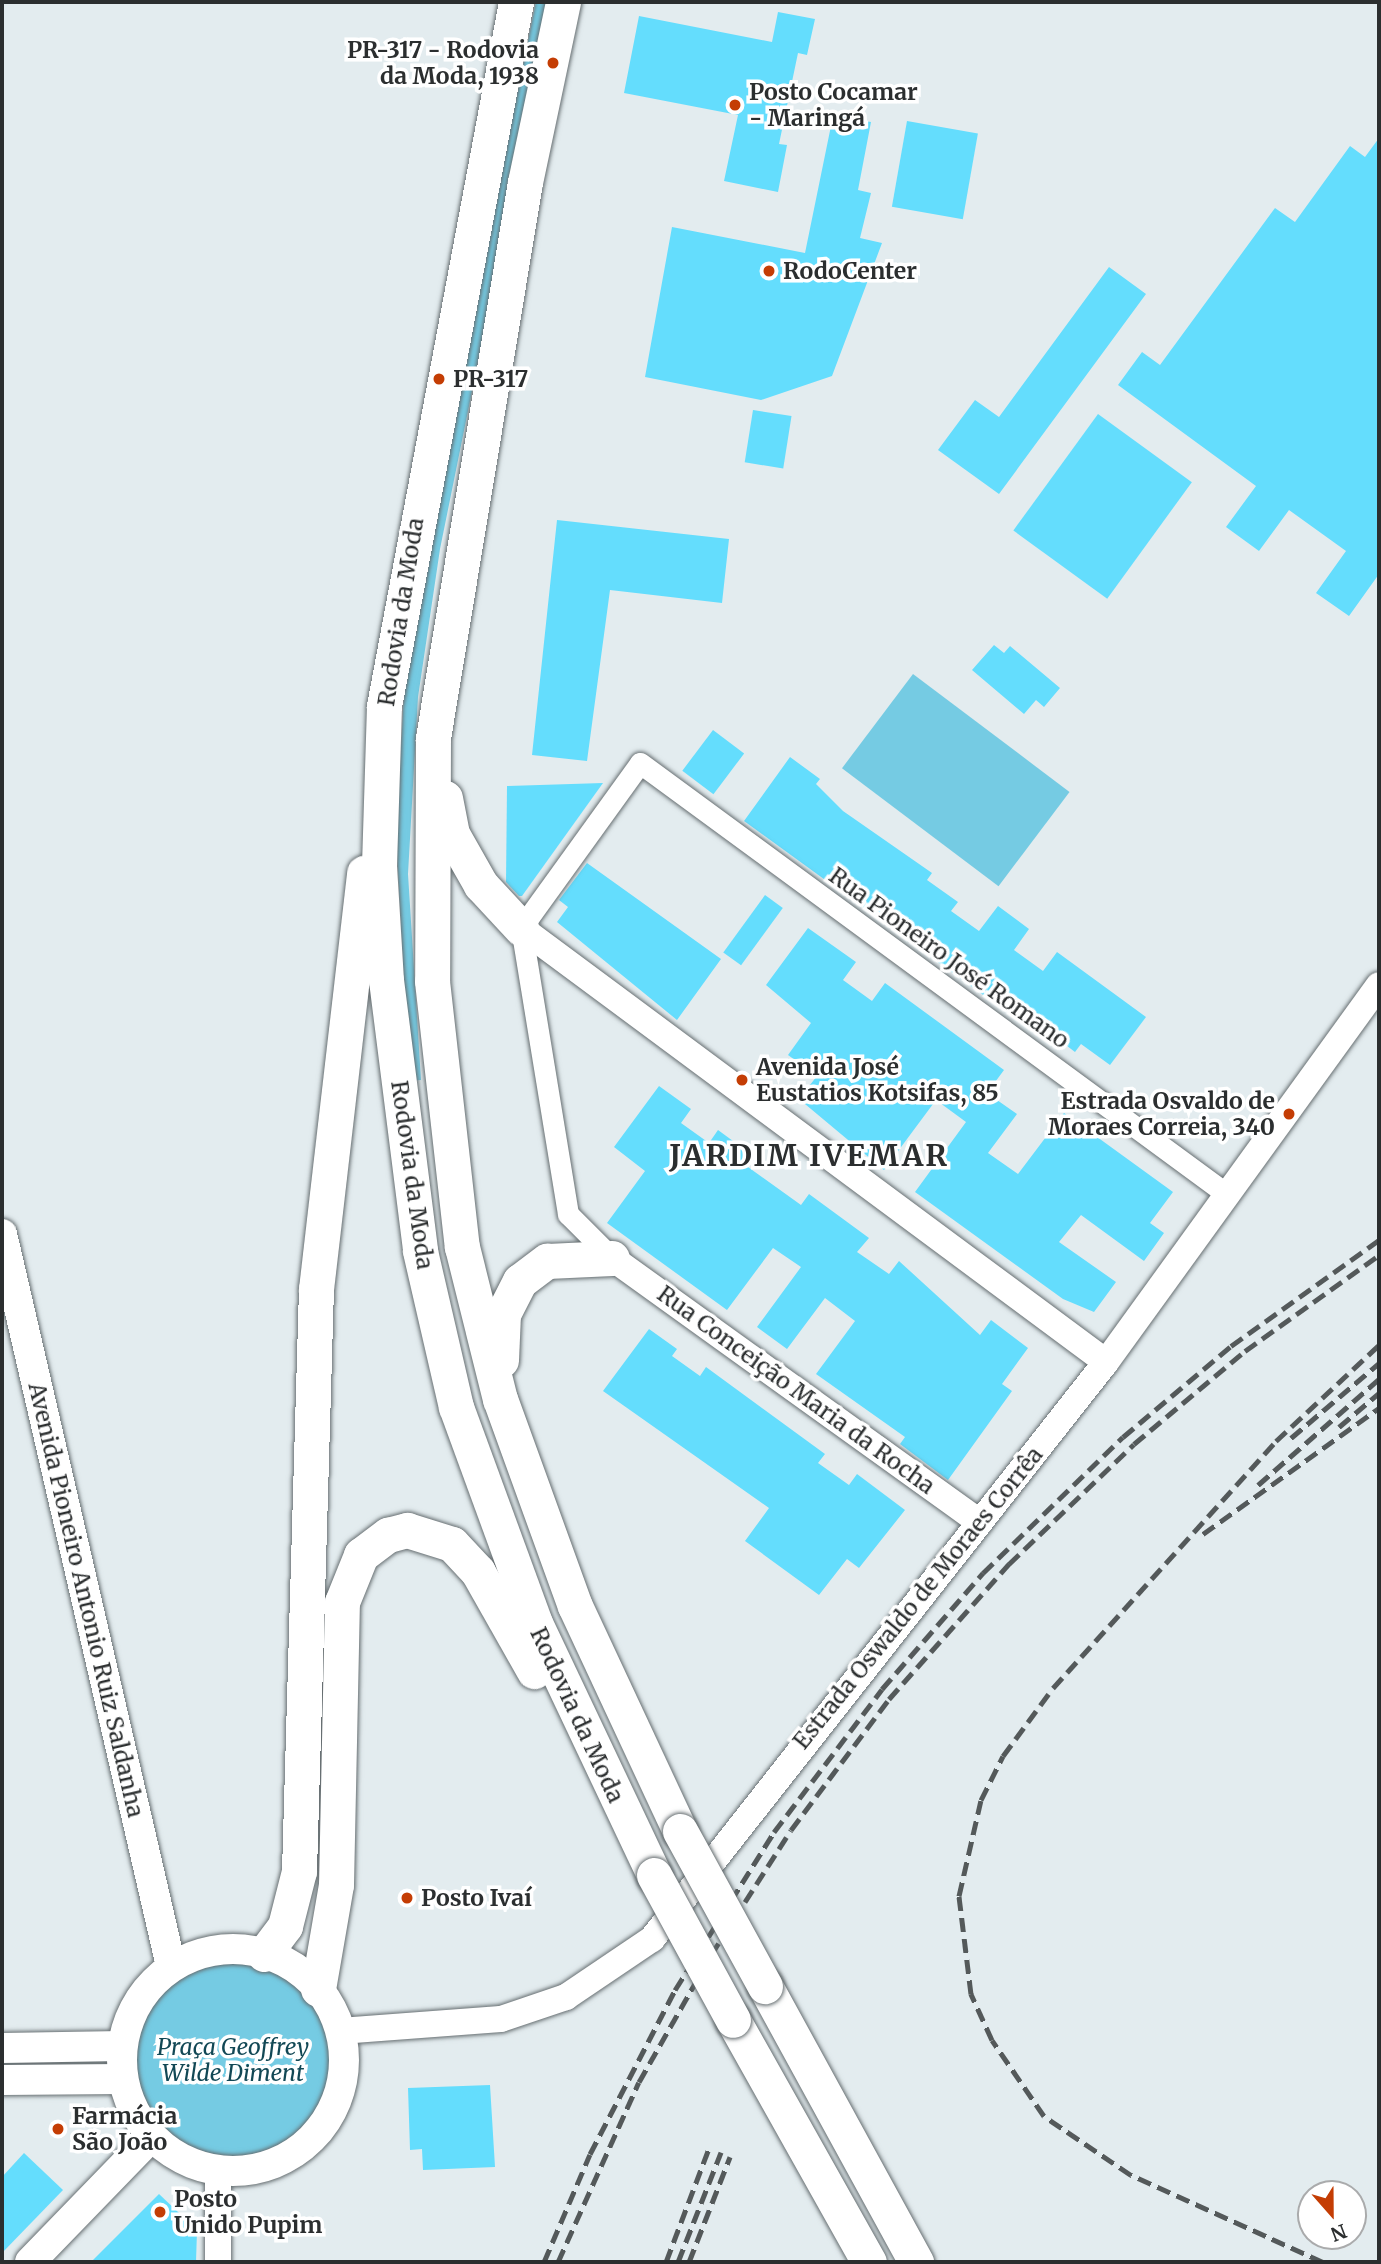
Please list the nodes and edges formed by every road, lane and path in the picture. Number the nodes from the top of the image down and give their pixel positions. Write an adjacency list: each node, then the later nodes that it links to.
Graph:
1 (516, 2): 3 (highway, Rodovia da Moda)
2 (563, 2): 4 (highway, Rodovia da Moda)
3 (384, 706): 13 (highway, Rodovia da Moda); 14 (highway)
4 (433, 738): 5 (highway); 11 (highway, Rodovia da Moda)
5 (520, 928): 7 (street, Rua Pioneiro José Romano); 9 (street); 10 (street)
6 (1379, 985): 7 (street, Estrada Oswaldo de Moraes Corrêa)
7 (1228, 1195): 10 (street, Estrada Oswaldo de Moraes Corrêa)
8 (2, 1234): 15 (main road, Avenida Pioneiro Antonio Ruiz Saldanha)
9 (612, 1258): 11 (highway); 12 (street, Rua Conceição Maria da Rocha)
10 (1107, 1362): 12 (street, Estrada Oswaldo de Moraes Corrêa)
11 (500, 1399): 27 (highway, Rodovia da Moda, bridge)
12 (980, 1522): 17 (street, Estrada Oswaldo de Moraes Corrêa)
13 (629, 1828): 16 (highway); 26 (highway, Rodovia da Moda, bridge)
14 (264, 1954): 15 (main road); 16 (main road)
15 (171, 1966): 18 (main road)
16 (318, 1989): 17 (main road)
17 (340, 2031): 23 (main road)
18 (122, 2046): 19 (main road); 20 (main road)
19 (2, 2048)
20 (122, 2079): 21 (main road); 22 (main road)
21 (2, 2080)
22 (151, 2137): 23 (main road); 24 (main road)
23 (218, 2171): 25 (street)
24 (30, 2262)
25 (218, 2262)
26 (869, 2262)
27 (916, 2262)

